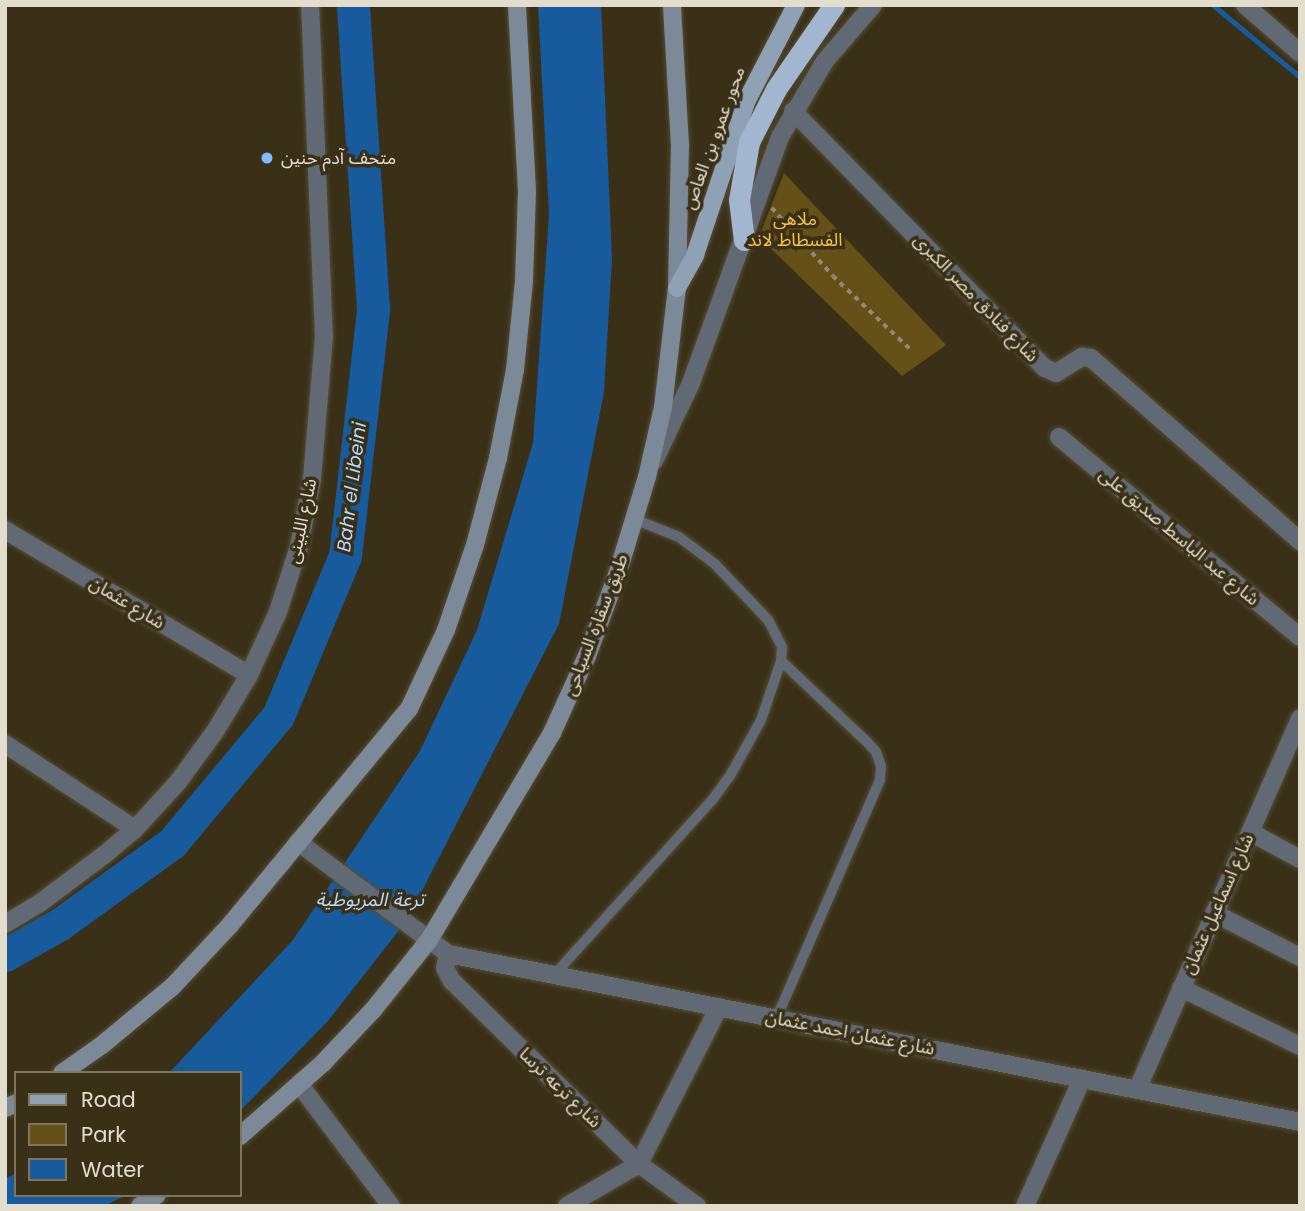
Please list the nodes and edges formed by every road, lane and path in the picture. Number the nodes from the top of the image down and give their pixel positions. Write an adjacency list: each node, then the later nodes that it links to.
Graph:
1 (310, 5): 21 (street, شارع اللبينى)
2 (517, 5): 26 (main road)
3 (672, 5): 12 (main road, طريق سقاره السياحى)
4 (796, 5): 12 (main road, محور عمرو بن العاص)
5 (834, 5): 11 (highway)
6 (873, 5): 9 (street)
7 (1254, 9): 8 (street)
8 (1300, 53)
9 (793, 111): 10 (street); 18 (street, شارع فنادق مصر الكبرى)
10 (760, 193): 11 (street); 13 (path)
11 (744, 240): 15 (street)
12 (677, 288): 15 (main road, طريق سقاره السياحى)
13 (910, 349)
14 (1059, 437): 19 (street, شارع عبد الباسط صديق على)
15 (647, 477): 16 (main road, طريق سقاره السياحى)
16 (634, 519): 20 (lane); 30 (main road, طريق سقاره السياحى)
17 (5, 530): 21 (street, شارع عثمان)
18 (1300, 541)
19 (1300, 637)
20 (781, 662): 33 (lane); 36 (lane)
21 (249, 675): 24 (street, شارع اللبينى)
22 (1299, 723): 25 (street, شارع اسماعيل عثمان)
23 (5, 744): 24 (street)
24 (135, 829): 29 (street, شارع اللبينى)
25 (1250, 832): 27 (street); 28 (street, شارع اسماعيل عثمان)
26 (298, 842): 30 (street, شارع عثمان احمد عثمان); 38 (main road)
27 (1300, 859)
28 (1214, 913): 32 (street); 34 (street, شارع اسماعيل عثمان)
29 (5, 924)
30 (429, 940): 31 (street, شارع عثمان احمد عثمان); 40 (main road, طريق سقاره السياحى)
31 (448, 954): 33 (street, شارع عثمان احمد عثمان); 44 (street, شارع ترعه ترسا)
32 (1300, 957)
33 (554, 975): 35 (street, شارع عثمان احمد عثمان)
34 (1181, 988): 37 (street); 41 (street, شارع اسماعيل عثمان)
35 (719, 1007): 36 (street, شارع عثمان احمد عثمان); 44 (street)
36 (776, 1019): 39 (street, شارع عثمان احمد عثمان)
37 (1300, 1046)
38 (65, 1071)
39 (1082, 1079): 41 (street, شارع عثمان احمد عثمان); 48 (street)
40 (299, 1084): 43 (main road, طريق سقاره السياحى); 45 (street)
41 (1137, 1090): 42 (street, شارع عثمان احمد عثمان)
42 (1300, 1122)
43 (242, 1134)
44 (639, 1164): 46 (street); 47 (street, شارع ترعه ترسا)
45 (391, 1206)
46 (567, 1206)
47 (697, 1206)
48 (1026, 1206)

